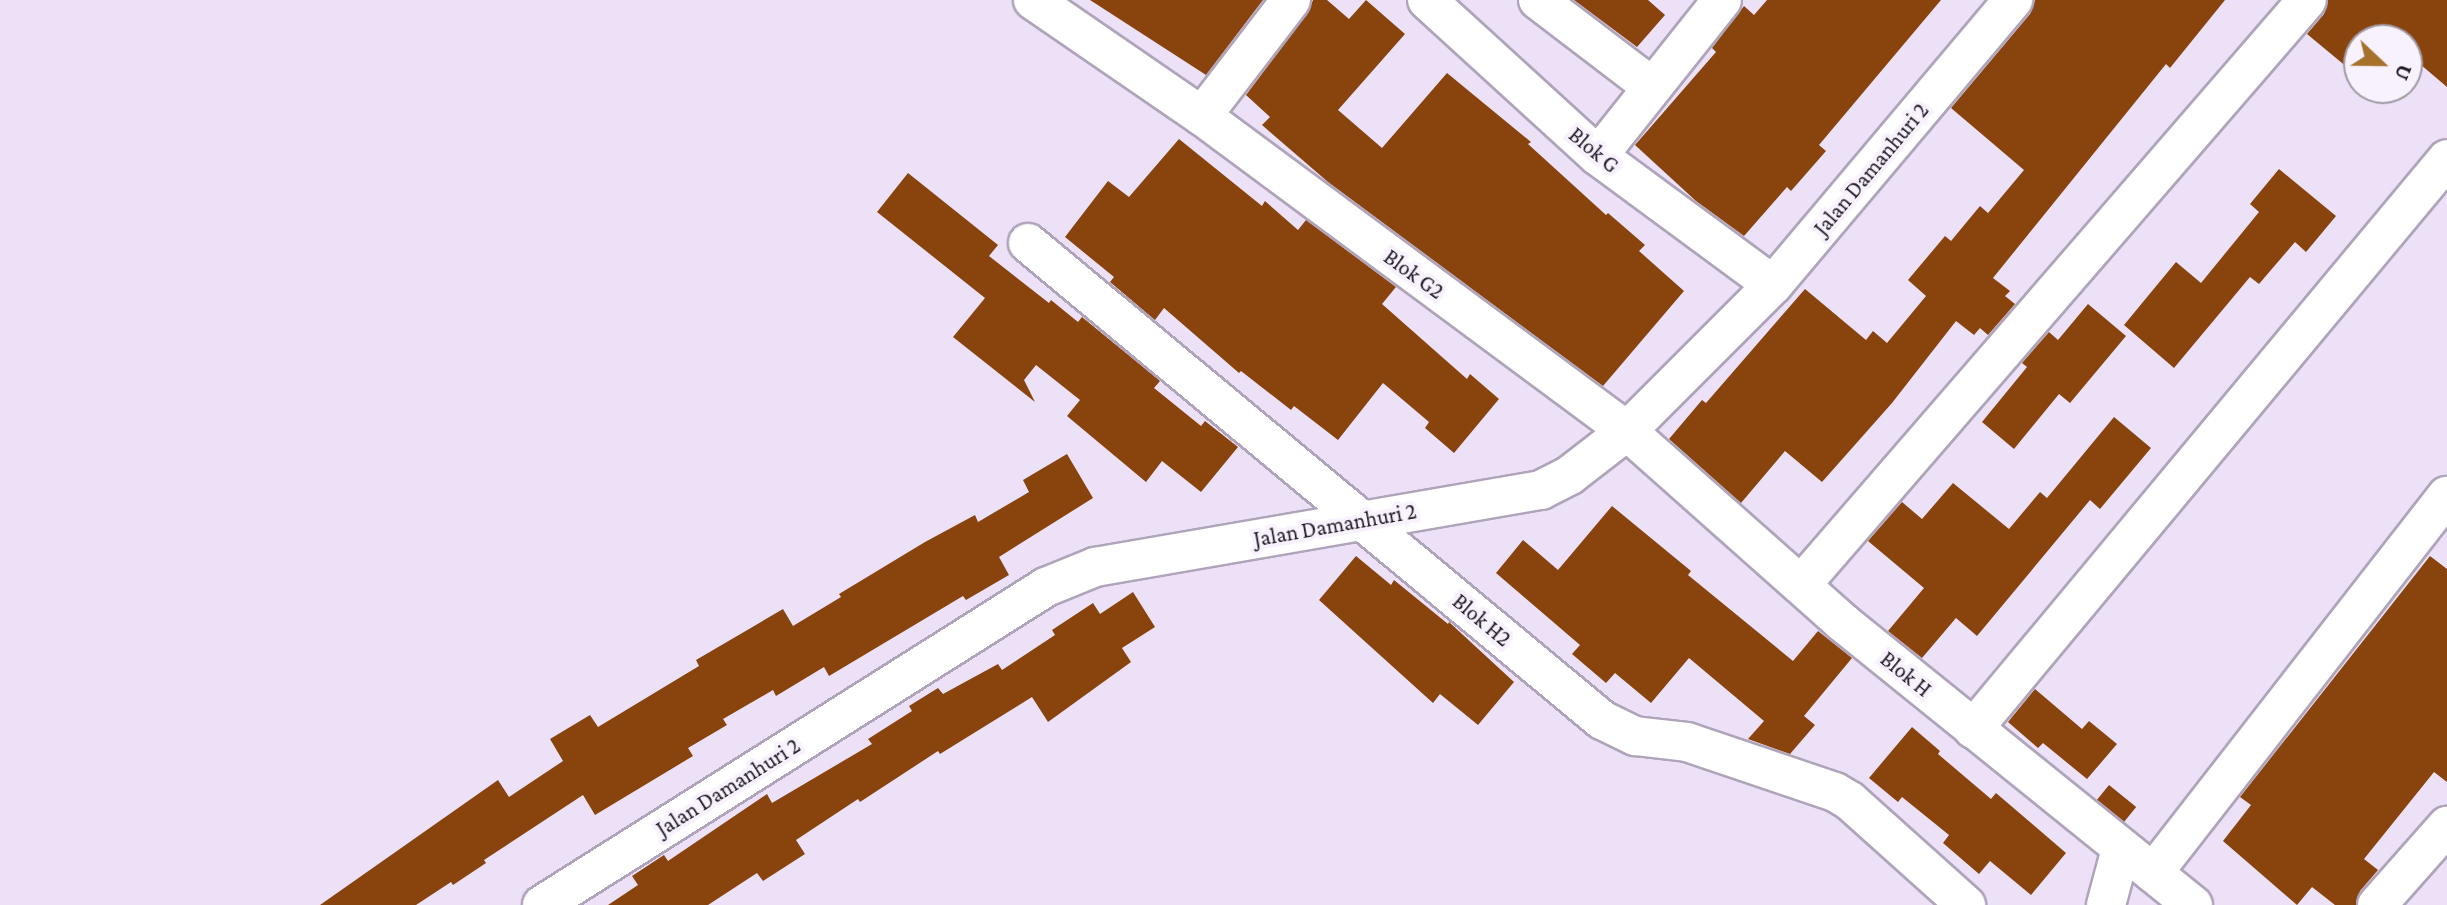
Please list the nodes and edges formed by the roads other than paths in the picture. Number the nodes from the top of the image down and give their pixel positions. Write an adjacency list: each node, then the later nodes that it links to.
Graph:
1 (1033, 0): 9 (street, Blok G2)
2 (1291, 0): 9 (street)
3 (1427, 0): 10 (street, Blok G)
4 (1538, 0): 8 (street)
5 (1722, 0): 8 (street)
6 (2013, 0): 13 (street, Jalan Damanhuri 2)
7 (2307, 0): 17 (street)
8 (1651, 86): 10 (street)
9 (1202, 116): 14 (street, Blok G2)
10 (1598, 156): 13 (street, Blok G)
11 (2447, 159): 18 (street)
12 (1028, 243): 16 (street, Blok H2)
13 (1773, 285): 14 (street, Jalan Damanhuri 2)
14 (1627, 431): 16 (street, Jalan Damanhuri 2); 17 (street, Blok H)
15 (2447, 496): 21 (street)
16 (1362, 521): 22 (street, Jalan Damanhuri 2); 23 (street, Blok H2)
17 (1801, 585): 18 (street, Blok H)
18 (1973, 729): 20 (street, Blok H)
19 (2447, 826): 26 (street)
20 (2121, 849): 21 (street, Blok H); 24 (street)
21 (2153, 873): 25 (street, Blok H)
22 (542, 905)
23 (1966, 905)
24 (2106, 905)
25 (2193, 905)
26 (2377, 905)

